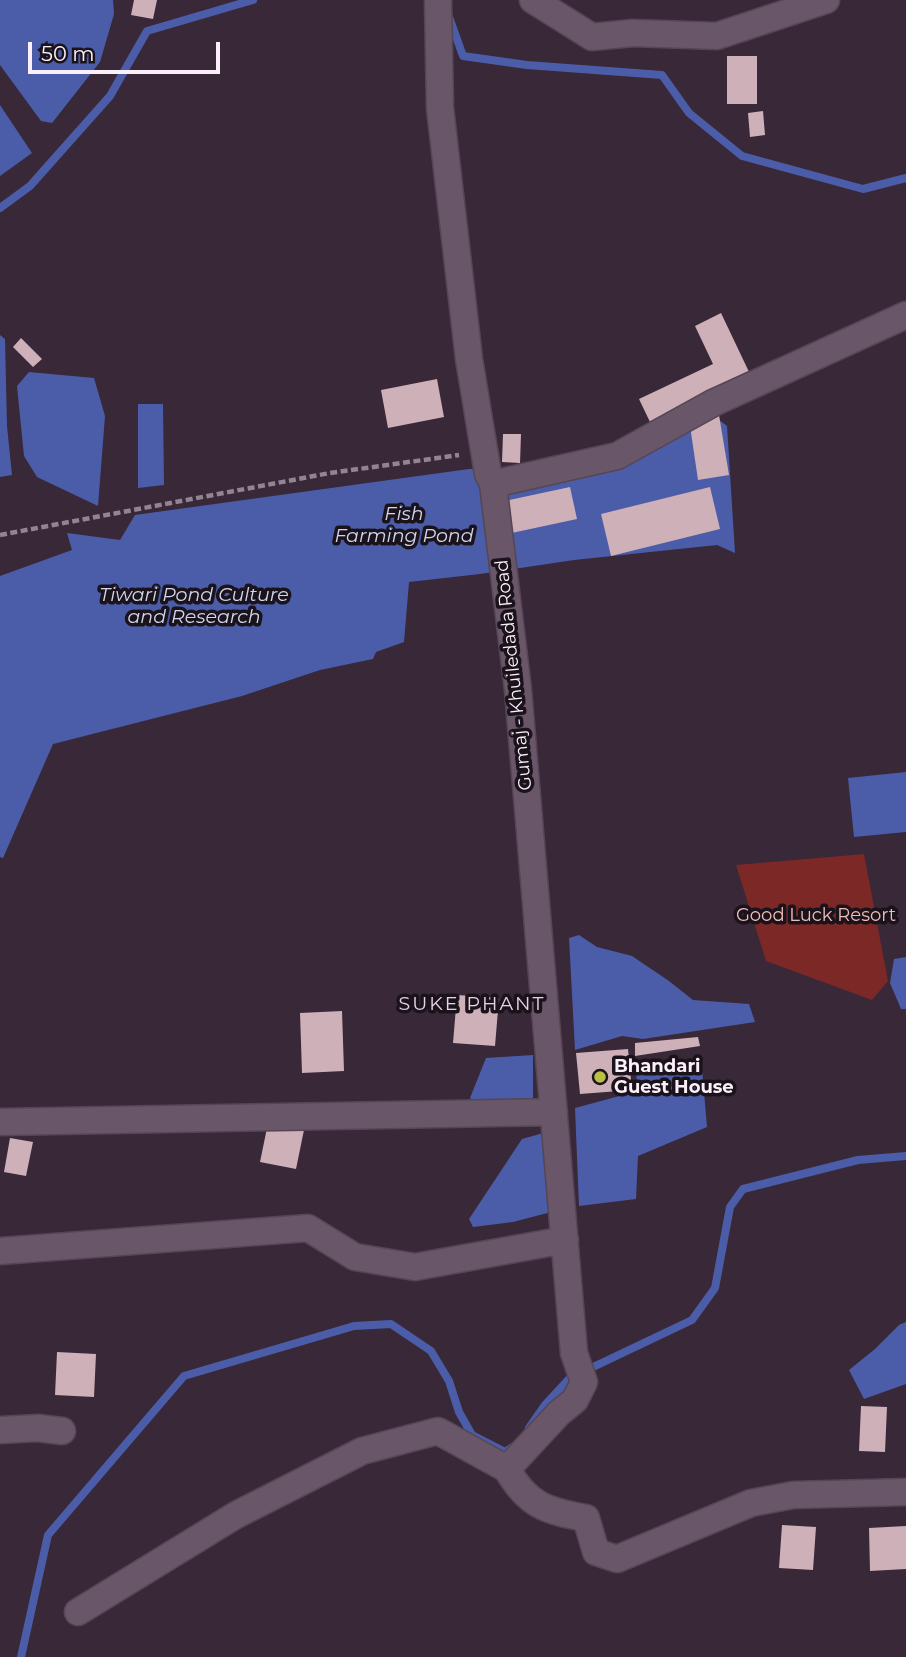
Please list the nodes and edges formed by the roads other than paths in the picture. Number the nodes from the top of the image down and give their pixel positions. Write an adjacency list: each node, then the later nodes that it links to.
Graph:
1 (438, 0): 5 (street, Gumaj - Khuiledada Road)
2 (533, 0): 3 (street)
3 (826, 0)
4 (906, 315): 5 (street)
5 (493, 484): 6 (street, Gumaj - Khuiledada Road)
6 (554, 1112): 7 (street); 8 (street, Gumaj - Khuiledada Road)
7 (0, 1122)
8 (565, 1240): 9 (street); 12 (street, Gumaj - Khuiledada Road)
9 (0, 1251)
10 (0, 1430): 11 (street)
11 (62, 1431)
12 (507, 1469): 13 (street); 14 (street)
13 (906, 1492)
14 (78, 1612)

